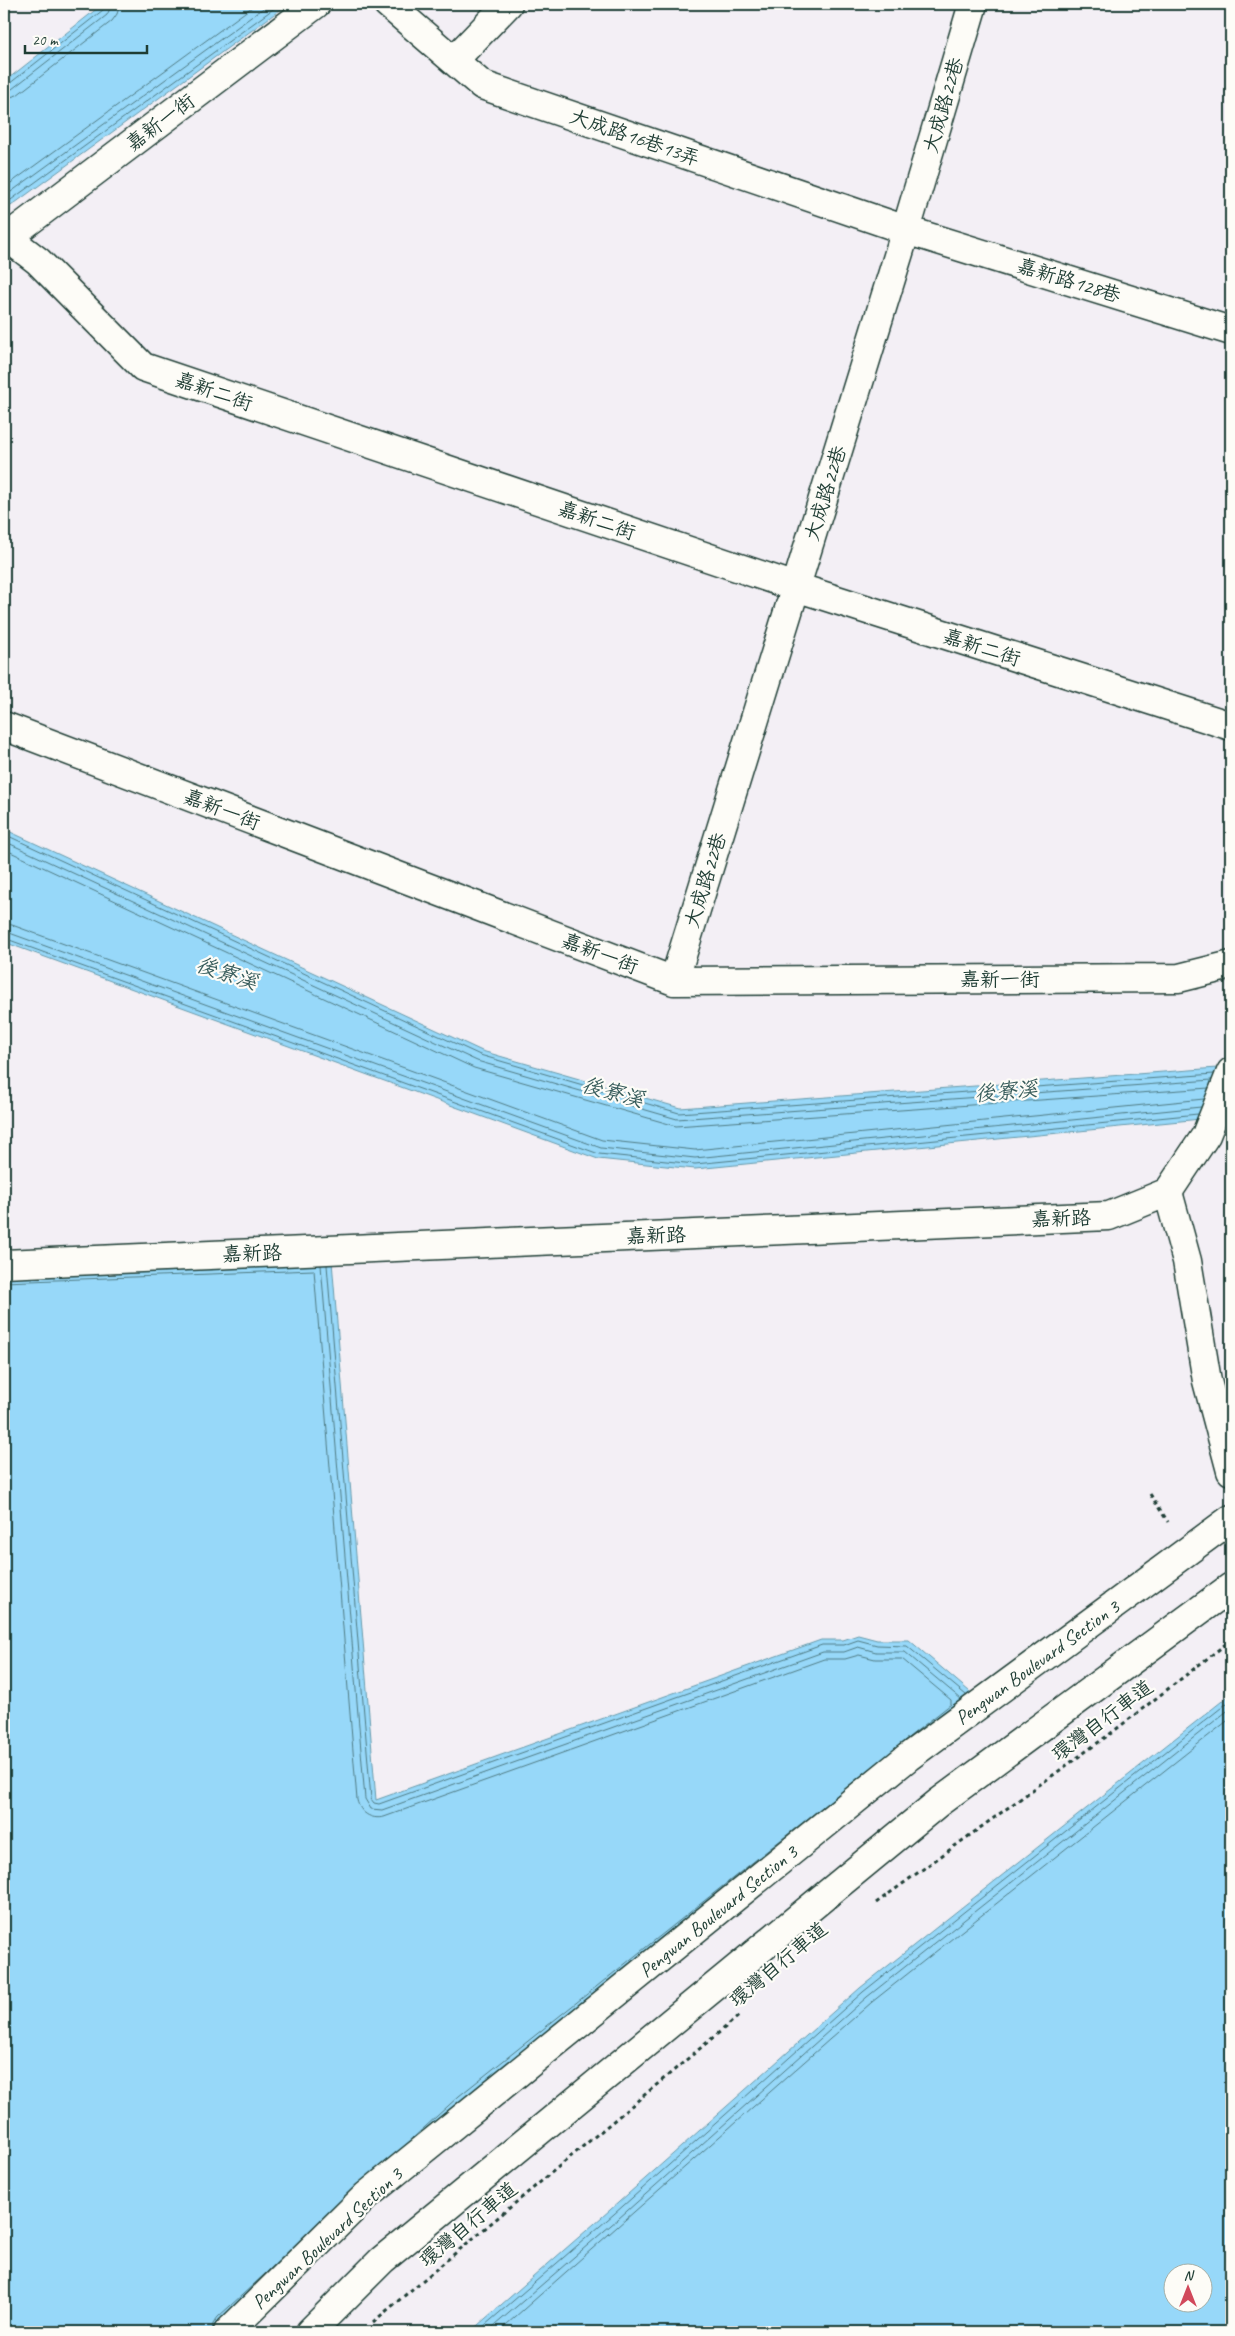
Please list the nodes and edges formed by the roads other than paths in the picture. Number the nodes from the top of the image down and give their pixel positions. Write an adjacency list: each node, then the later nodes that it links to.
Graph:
1 (316, 4): 7 (street, 嘉新一街)
2 (388, 4): 5 (street, 大成路16巷13弄)
3 (508, 4): 5 (street)
4 (973, 4): 6 (street, 大成路22巷)
5 (454, 60): 6 (street, 大成路16巷13弄)
6 (906, 230): 8 (street, 嘉新路128巷); 9 (street, 大成路22巷)
7 (6, 239): 9 (street, 嘉新二街)
8 (1231, 331)
9 (796, 588): 11 (street, 嘉新二街); 13 (street, 大成路22巷)
10 (4, 726): 13 (street, 嘉新一街)
11 (1231, 726)
12 (1231, 965): 13 (street, 嘉新一街)
13 (674, 981)
14 (1231, 1072): 15 (street)
15 (1168, 1192): 16 (street, 嘉新路); 17 (street)
16 (4, 1264)
17 (1231, 1471)
18 (1231, 1519): 20 (street, Pengwan Boulevard Section 3)
19 (1231, 1587): 21 (street)
20 (228, 2332)
21 (310, 2332)

